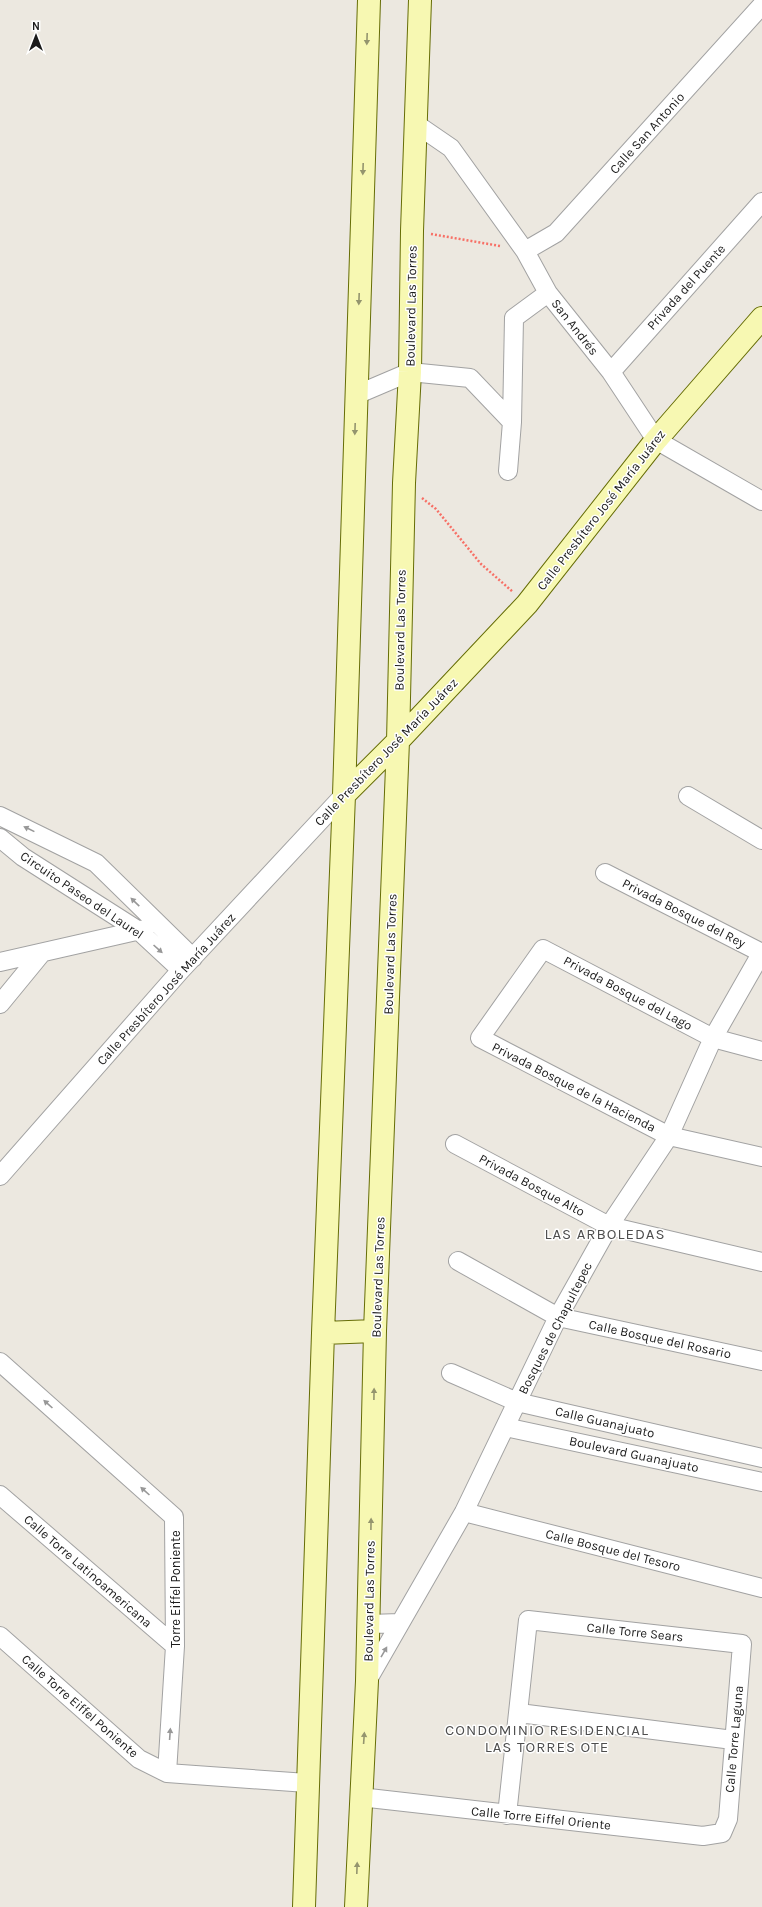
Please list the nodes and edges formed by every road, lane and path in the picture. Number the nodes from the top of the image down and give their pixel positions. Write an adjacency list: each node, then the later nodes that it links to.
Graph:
1 (369, 0): 12 (street, one-way to 12)
2 (420, 0): 4 (street, Boulevard Las Torres)
3 (762, 5): 7 (street, Calle San Antonio)
4 (416, 124): 6 (street, Boulevard Las Torres); 7 (street, San Andrés)
5 (762, 202): 11 (street, Privada del Puente)
6 (412, 231): 7 (path); 10 (street, Boulevard Las Torres)
7 (525, 251): 8 (street, San Andrés)
8 (548, 293): 11 (street, San Andrés); 13 (street)
9 (762, 318): 14 (street, Calle Presbítero José María Juárez)
10 (410, 372): 12 (street); 13 (street); 16 (street, Boulevard Las Torres)
11 (610, 372): 14 (street, San Andrés)
12 (363, 392): 20 (street, one-way to 20)
13 (512, 422): 15 (street)
14 (656, 440): 17 (street, San Andrés); 18 (street, Calle Presbítero José María Juárez)
15 (508, 471)
16 (404, 483): 18 (path); 19 (street, Boulevard Las Torres)
17 (762, 501)
18 (527, 604): 19 (street, Calle Presbítero José María Juárez)
19 (398, 741): 20 (street, Calle Presbítero José María Juárez); 44 (street, Boulevard Las Torres)
20 (344, 795): 31 (street, Calle Presbítero José María Juárez); 45 (street)
21 (688, 796): 24 (street)
22 (0, 816): 26 (street, Circuito Paseo del Laurel, one-way to 22)
23 (0, 838): 27 (street, Circuito Paseo del Laurel)
24 (762, 840)
25 (605, 873): 28 (street, Privada Bosque del Rey)
26 (159, 925): 27 (street); 31 (street, Circuito Paseo del Laurel)
27 (139, 931): 29 (street); 31 (street, Circuito Paseo del Laurel, one-way to 31)
28 (762, 953): 34 (street, Bosques de Chapultepec)
29 (41, 954): 30 (street); 32 (street)
30 (0, 962)
31 (187, 964): 39 (street, Calle Presbítero José María Juárez)
32 (0, 1004)
33 (480, 1038): 34 (street, Privada Bosque del Lago); 36 (street, Privada Bosque de la Hacienda)
34 (713, 1038): 35 (street, Privada Bosque del Lago); 36 (street, Bosques de Chapultepec)
35 (762, 1051)
36 (668, 1136): 38 (street, Privada Bosque de la Hacienda); 40 (street, Bosques de Chapultepec)
37 (455, 1144): 40 (street, Privada Bosque Alto)
38 (762, 1157)
39 (0, 1176)
40 (609, 1226): 42 (street, Privada Bosque Alto); 43 (street, Bosques de Chapultepec)
41 (458, 1261): 43 (street, Calle Bosque del Rosario)
42 (762, 1262)
43 (558, 1316): 46 (street, Calle Bosque del Rosario); 49 (street, Bosques de Chapultepec)
44 (375, 1331): 45 (street); 57 (street, Boulevard Las Torres, one-way to 44)
45 (323, 1333): 65 (street)
46 (762, 1361)
47 (0, 1362): 60 (street, Torre Eiffel Poniente, one-way to 47)
48 (451, 1373): 49 (street, Calle Guanajuato)
49 (517, 1402): 50 (street, Bosques de Chapultepec); 51 (street, Calle Guanajuato)
50 (505, 1427): 52 (street, Boulevard Guanajuato); 54 (street, Bosques de Chapultepec)
51 (762, 1458)
52 (762, 1482)
53 (0, 1495): 60 (street, Calle Torre Latinoamericana)
54 (464, 1512): 55 (street, Calle Bosque del Tesoro); 56 (street, Bosques de Chapultepec)
55 (762, 1588)
56 (400, 1623): 57 (street); 61 (street, Bosques de Chapultepec, one-way to 56)
57 (368, 1624): 61 (street, Boulevard Las Torres)
58 (0, 1636): 64 (street, Calle Torre Eiffel Poniente)
59 (742, 1644): 62 (street, Calle Torre Sears); 63 (street, Calle Torre Laguna)
60 (175, 1646): 64 (street, Torre Eiffel Poniente, one-way to 60)
61 (367, 1681): 66 (street, Boulevard Las Torres, one-way to 61)
62 (519, 1713): 63 (street); 67 (street)
63 (734, 1740): 68 (street, Calle Torre Laguna)
64 (167, 1773): 65 (street, Calle Torre Eiffel Poniente)
65 (307, 1783): 69 (street)
66 (360, 1797): 67 (street, Calle Torre Eiffel Oriente); 70 (street, Boulevard Las Torres, one-way to 66)
67 (507, 1815): 68 (street, Calle Torre Eiffel Oriente)
68 (722, 1833)
69 (304, 1907)
70 (356, 1907)

